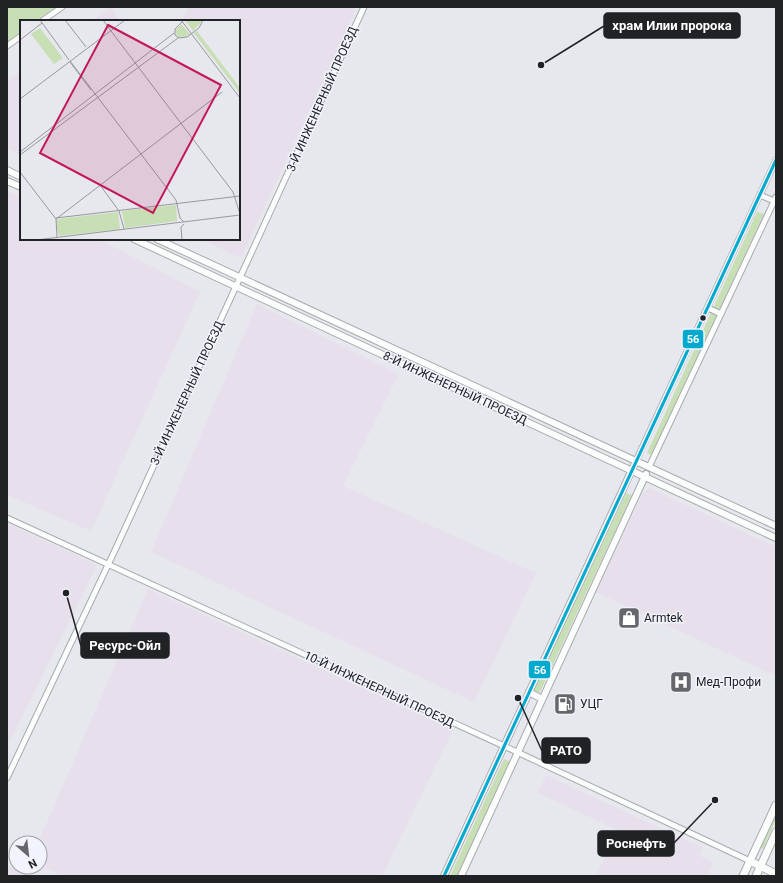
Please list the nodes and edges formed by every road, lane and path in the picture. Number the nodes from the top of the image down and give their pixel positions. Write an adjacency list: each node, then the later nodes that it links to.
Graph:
1 (62, 7): 3 (street)
2 (364, 7): 15 (street, 3-Й ИНЖЕНЕРНЫЙ ПРОЕЗД)
3 (43, 20)
4 (20, 37): 5 (street)
5 (7, 46)
6 (776, 160): 11 (street)
7 (7, 170): 8 (street)
8 (20, 176)
9 (7, 181): 10 (street)
10 (20, 187)
11 (760, 195): 12 (street); 17 (street)
12 (775, 199): 19 (street)
13 (136, 240): 16 (street, 8-Й ИНЖЕНЕРНЫЙ ПРОЕЗД)
14 (159, 240): 15 (street, 8-Й ИНЖЕНЕРНЫЙ ПРОЕЗД)
15 (241, 278): 16 (street, 3-Й ИНЖЕНЕРНЫЙ ПРОЕЗД); 18 (street, 8-Й ИНЖЕНЕРНЫЙ ПРОЕЗД)
16 (237, 286): 20 (street, 8-Й ИНЖЕНЕРНЫЙ ПРОЕЗД); 30 (street, 3-Й ИНЖЕНЕРНЫЙ ПРОЕЗД)
17 (708, 308): 19 (street); 21 (street)
18 (312, 311): 20 (street); 21 (street, 8-Й ИНЖЕНЕРНЫЙ ПРОЕЗД)
19 (721, 312): 22 (street)
20 (308, 320): 23 (street, 8-Й ИНЖЕНЕРНЫЙ ПРОЕЗД)
21 (636, 461): 22 (street, 8-Й ИНЖЕНЕРНЫЙ ПРОЕЗД); 23 (street)
22 (649, 467): 24 (street); 25 (street, 8-Й ИНЖЕНЕРНЫЙ ПРОЕЗД)
23 (632, 471): 24 (street, 8-Й ИНЖЕНЕРНЫЙ ПРОЕЗД); 31 (street)
24 (645, 477): 26 (street, 8-Й ИНЖЕНЕРНЫЙ ПРОЕЗД); 32 (street)
25 (681, 482): 26 (street); 28 (street, 8-Й ИНЖЕНЕРНЫЙ ПРОЕЗД)
26 (677, 492): 29 (street, 8-Й ИНЖЕНЕРНЫЙ ПРОЕЗД)
27 (7, 518): 30 (street, 10-Й ИНЖЕНЕРНЫЙ ПРОЕЗД)
28 (776, 526)
29 (776, 538)
30 (109, 565): 33 (street, 10-Й ИНЖЕНЕРНЫЙ ПРОЕЗД); 35 (street, 3-Й ИНЖЕНЕРНЫЙ ПРОЕЗД)
31 (529, 692): 32 (street); 33 (street)
32 (542, 699): 34 (street)
33 (503, 746): 34 (street, 10-Й ИНЖЕНЕРНЫЙ ПРОЕЗД); 41 (street)
34 (517, 752): 38 (street, 10-Й ИНЖЕНЕРНЫЙ ПРОЕЗД); 42 (street)
35 (7, 778)
36 (776, 805): 38 (main road)
37 (776, 832): 39 (main road)
38 (750, 861): 39 (main road); 43 (main road)
39 (760, 867): 40 (main road); 44 (main road)
40 (776, 874)
41 (444, 876)
42 (461, 876)
43 (743, 876)
44 (756, 876)

